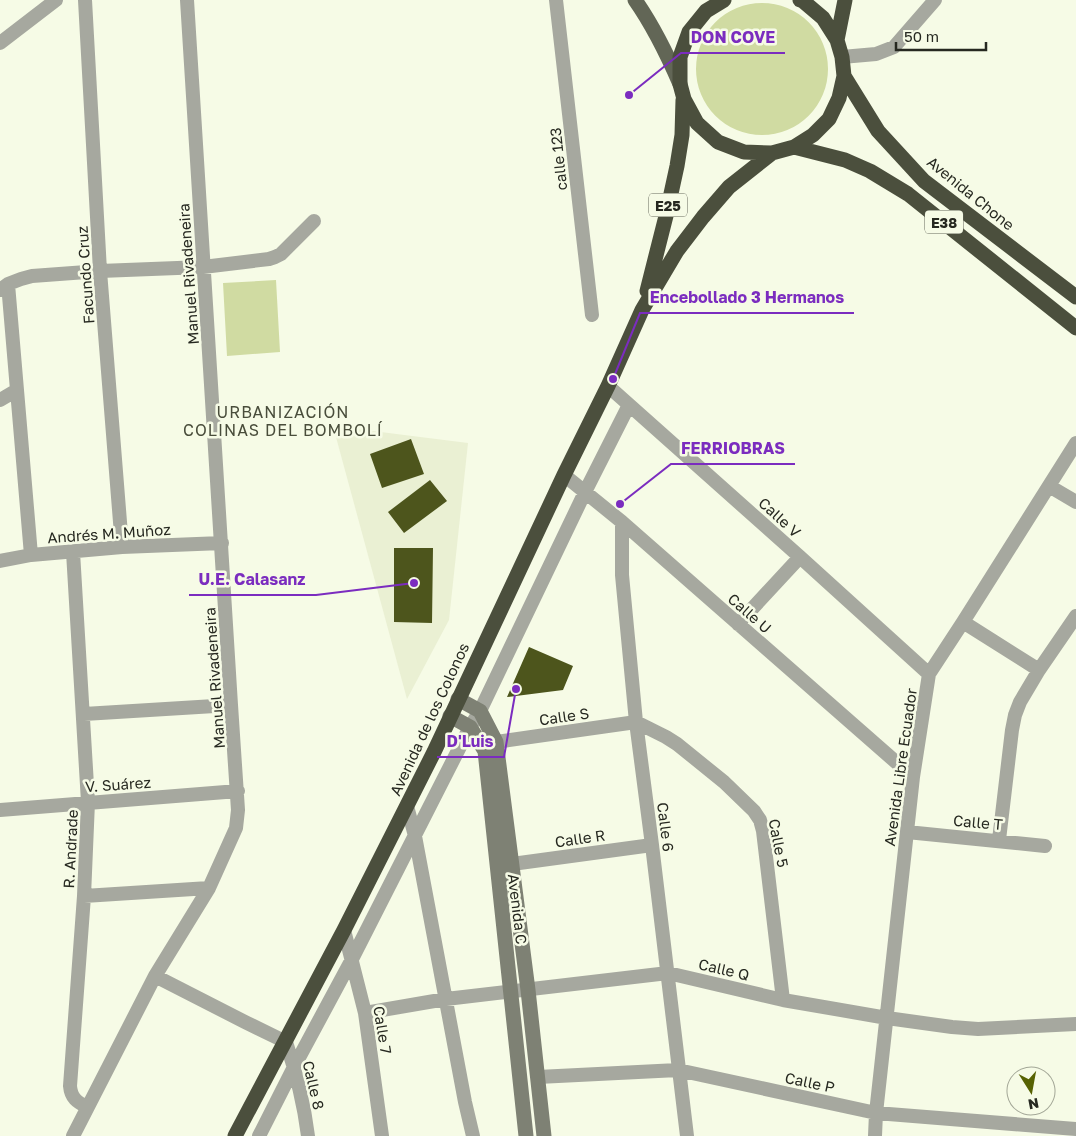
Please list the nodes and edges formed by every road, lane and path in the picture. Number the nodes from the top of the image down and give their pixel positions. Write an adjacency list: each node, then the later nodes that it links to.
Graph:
1 (56, 0): 11 (street)
2 (85, 0): 19 (street, Facundo Cruz)
3 (188, 0): 18 (street, Manuel Rivadeneira)
4 (556, 0): 23 (street, calle 123)
5 (636, 0): 14 (main road)
6 (724, 0): 14 (highway, E25)
7 (800, 0): 10 (highway, E25)
8 (845, 0): 10 (highway, E25)
9 (935, 0): 12 (street)
10 (837, 40): 12 (highway, E25)
11 (0, 43)
12 (842, 57): 13 (highway, E25)
13 (844, 76): 15 (highway, E25); 21 (highway, Avenida Chone / E38)
14 (682, 91): 16 (highway, E25); 22 (highway, Avenida de los Colonos / E25)
15 (794, 147): 16 (highway, E25); 24 (highway, E38)
16 (772, 153): 22 (highway, Avenida de los Colonos / E25)
17 (314, 221): 18 (street)
18 (203, 267): 19 (street); 35 (street, Manuel Rivadeneira)
19 (100, 271): 20 (street); 36 (street, Facundo Cruz)
20 (4, 287): 26 (street)
21 (1076, 298)
22 (642, 310): 25 (highway, Avenida de los Colonos / E25)
23 (592, 315)
24 (1076, 328)
25 (608, 386): 28 (street, Calle V); 30 (highway, Avenida de los Colonos / E25)
26 (17, 390): 27 (street); 38 (street)
27 (0, 400)
28 (629, 405): 32 (street); 39 (street, Calle V)
29 (1076, 443): 31 (street, Avenida Libre Ecuador)
30 (564, 475): 32 (street, Calle U); 46 (highway, Avenida de los Colonos / E25)
31 (1049, 486): 33 (street); 42 (street, Avenida Libre Ecuador)
32 (585, 492): 34 (street, Calle U); 48 (street)
33 (1076, 502)
34 (622, 522): 43 (street, Calle U); 51 (street, Calle 6)
35 (222, 543): 36 (street, Andrés M. Muñoz); 47 (street, Manuel Rivadeneira)
36 (122, 547): 37 (street, Andrés M. Muñoz)
37 (73, 552): 38 (street, Andrés M. Muñoz); 49 (street, R. Andrade)
38 (31, 555): 40 (street, Andrés M. Muñoz)
39 (800, 557): 43 (street); 45 (street, Calle V)
40 (0, 561)
41 (1076, 616): 44 (street)
42 (963, 622): 44 (street); 45 (street, Avenida Libre Ecuador)
43 (738, 624): 54 (street, Calle U)
44 (1040, 670): 61 (street)
45 (929, 674): 54 (street, Avenida Libre Ecuador)
46 (458, 699): 48 (street); 50 (highway, Avenida de los Colonos / E25)
47 (231, 704): 49 (street); 55 (street, Manuel Rivadeneira)
48 (480, 711): 52 (street); 53 (street, Avenida C)
49 (84, 714): 56 (street, R. Andrade)
50 (450, 716): 52 (street, Avenida C); 57 (highway, Avenida de los Colonos / E25)
51 (636, 722): 53 (street, Calle S); 62 (street, Calle 6); 74 (street, Calle 5)
52 (470, 728): 60 (street); 72 (street, Avenida C)
53 (496, 742): 64 (street, Avenida C)
54 (913, 777): 59 (street, Avenida Libre Ecuador)
55 (238, 791): 56 (street, V. Suárez); 65 (street, Manuel Rivadeneira)
56 (88, 802): 58 (street, V. Suárez); 66 (street, R. Andrade)
57 (407, 806): 60 (street); 67 (highway, Avenida de los Colonos / E25)
58 (0, 810)
59 (907, 832): 61 (street, Calle T); 76 (street, Avenida Libre Ecuador)
60 (415, 836): 68 (street); 73 (street)
61 (999, 840): 63 (street, Calle T)
62 (652, 845): 64 (street, Calle R); 69 (street, Calle 6)
63 (1045, 846)
64 (512, 864): 71 (street, Avenida C)
65 (209, 888): 66 (street); 70 (street, Manuel Rivadeneira)
66 (84, 896): 82 (street, R. Andrade)
67 (344, 930): 68 (street, Calle 7); 78 (highway, Avenida de los Colonos / E25)
68 (351, 961): 75 (street, Calle 7); 79 (street)
69 (668, 973): 71 (street, Calle Q); 74 (street, Calle Q); 80 (street, Calle 6)
70 (155, 976): 78 (street); 82 (street, Manuel Rivadeneira)
71 (528, 990): 72 (street, Calle Q); 81 (street, Avenida C)
72 (511, 992): 73 (street, Calle Q); 91 (street, Avenida C)
73 (446, 999): 75 (street, Calle Q); 90 (street)
74 (783, 1000): 76 (street, Calle Q)
75 (365, 1014): 89 (street, Calle 7)
76 (887, 1018): 77 (street, Calle Q); 83 (street, Avenida Libre Ecuador)
77 (1076, 1024)
78 (286, 1042): 79 (street, Calle 8); 86 (highway, Avenida de los Colonos / E25)
79 (294, 1067): 87 (street); 88 (street, Calle 8)
80 (678, 1070): 81 (street, Calle P); 83 (street, Calle P); 93 (street, Calle 6)
81 (538, 1077): 92 (street, Avenida C)
82 (87, 1107): 85 (street)
83 (876, 1113): 84 (street, Calle P); 94 (street, Avenida Libre Ecuador)
84 (1076, 1129)
85 (73, 1136)
86 (234, 1136)
87 (259, 1136)
88 (308, 1136)
89 (382, 1136)
90 (473, 1136)
91 (526, 1136)
92 (544, 1136)
93 (687, 1136)
94 (875, 1136)

